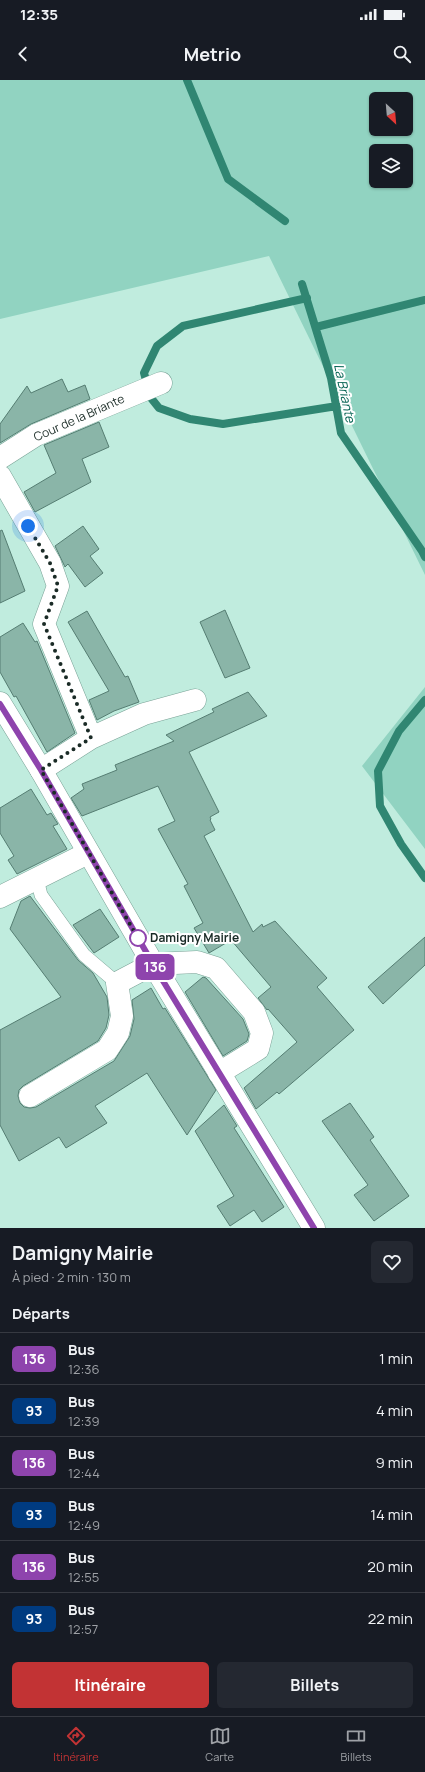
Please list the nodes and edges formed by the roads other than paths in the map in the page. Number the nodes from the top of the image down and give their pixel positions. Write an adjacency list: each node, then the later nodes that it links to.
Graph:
1 (161, 383): 2 (street, Cour de la Briante)
2 (0, 458)
3 (0, 476): 6 (street)
4 (195, 700): 6 (street)
5 (0, 704): 7 (street)
6 (91, 738): 7 (street)
7 (41, 770): 8 (street)
8 (88, 853): 9 (street); 11 (street)
9 (37, 879): 10 (street); 12 (lane)
10 (0, 897)
11 (153, 964): 12 (street); 13 (street); 13 (street)
12 (117, 983): 14 (street)
13 (219, 1073): 15 (street)
14 (30, 1096)
15 (314, 1228)

